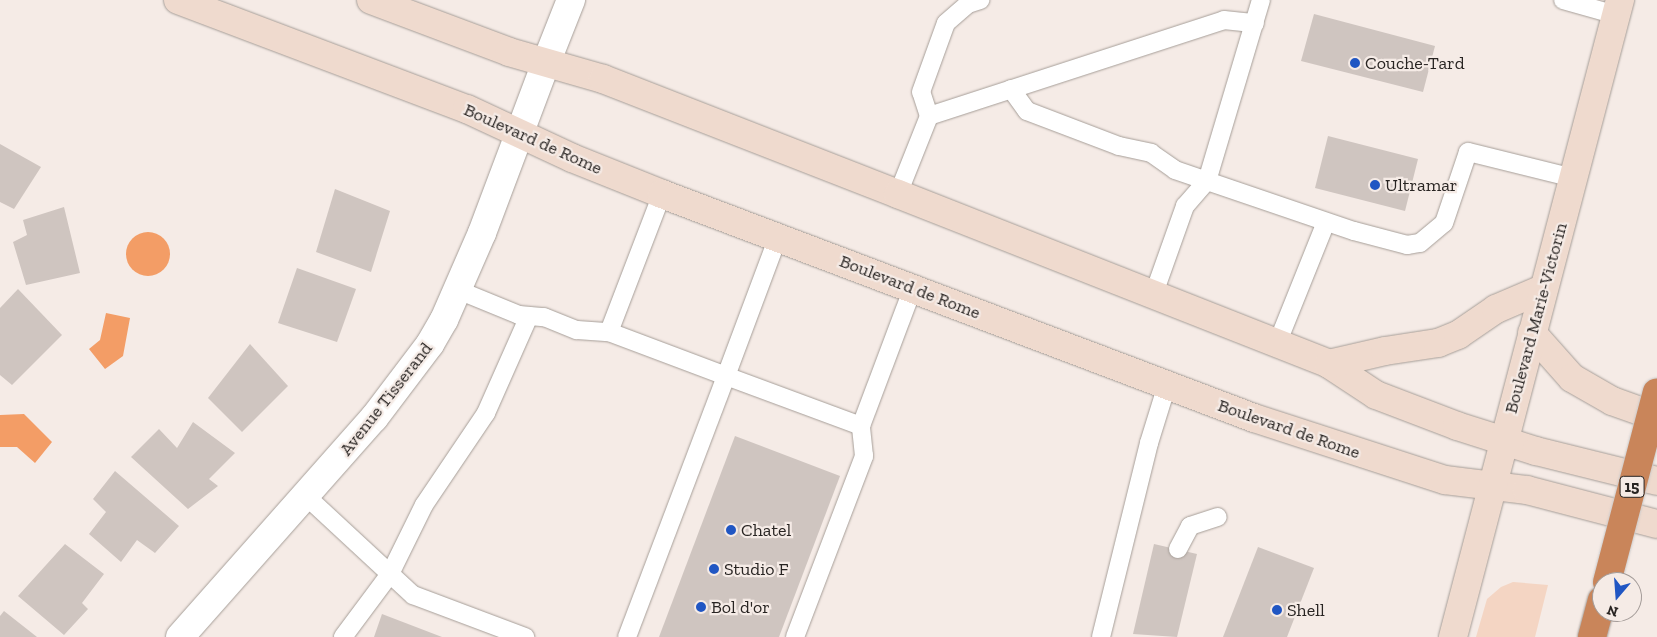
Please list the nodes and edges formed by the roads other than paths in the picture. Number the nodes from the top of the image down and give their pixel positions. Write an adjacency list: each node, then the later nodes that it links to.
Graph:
1 (178, 0): 12 (main road, Boulevard de Rome)
2 (371, 0): 9 (main road)
3 (571, 0): 9 (street, Avenue Tisserand)
4 (980, 0): 11 (lane)
5 (1261, 0): 8 (lane)
6 (1564, 0): 7 (lane)
7 (1618, 7): 13 (main road, Boulevard Marie-Victorin)
8 (1255, 23): 10 (lane); 14 (lane)
9 (546, 63): 12 (street, Avenue Tisserand); 16 (main road)
10 (1012, 89): 11 (lane); 14 (lane)
11 (929, 116): 16 (lane)
12 (519, 133): 15 (main road, Boulevard de Rome); 21 (street, Avenue Tisserand)
13 (1573, 178): 17 (lane); 20 (main road, Boulevard Marie-Victorin)
14 (1207, 181): 17 (lane); 22 (lane)
15 (662, 194): 18 (main road, Boulevard de Rome); 24 (lane)
16 (898, 194): 22 (main road)
17 (1326, 222): 26 (lane)
18 (778, 237): 19 (main road, Boulevard de Rome); 28 (lane)
19 (913, 288): 29 (main road, Boulevard de Rome); 32 (lane)
20 (1543, 289): 25 (main road, Boulevard Marie-Victorin); 27 (main road)
21 (458, 290): 23 (lane); 36 (street, Avenue Tisserand)
22 (1153, 296): 26 (main road)
23 (529, 316): 24 (lane); 41 (lane)
24 (609, 332): 28 (lane)
25 (1532, 333): 31 (main road); 33 (main road, Boulevard Marie-Victorin)
26 (1277, 344): 27 (main road)
27 (1329, 364): 33 (main road)
28 (726, 376): 32 (lane); 46 (lane)
29 (1168, 385): 35 (main road, Boulevard de Rome); 48 (lane)
30 (1657, 392): 40 (highway, 15, bridge)
31 (1657, 417)
32 (861, 426): 47 (lane)
33 (1504, 441): 34 (main road); 35 (main road, Boulevard Marie-Victorin)
34 (1657, 481)
35 (1491, 488): 38 (main road, Boulevard de Rome); 49 (main road, Boulevard Marie-Victorin)
36 (306, 496): 41 (lane); 43 (street, Avenue Tisserand)
37 (1218, 517): 39 (lane)
38 (1657, 524)
39 (1178, 549)
40 (1610, 572)
41 (390, 574): 44 (lane); 45 (lane)
42 (1596, 622): 50 (highway)
43 (189, 634)
44 (343, 637)
45 (525, 637)
46 (627, 637)
47 (795, 637)
48 (1101, 637)
49 (1453, 637)
50 (1592, 637)

